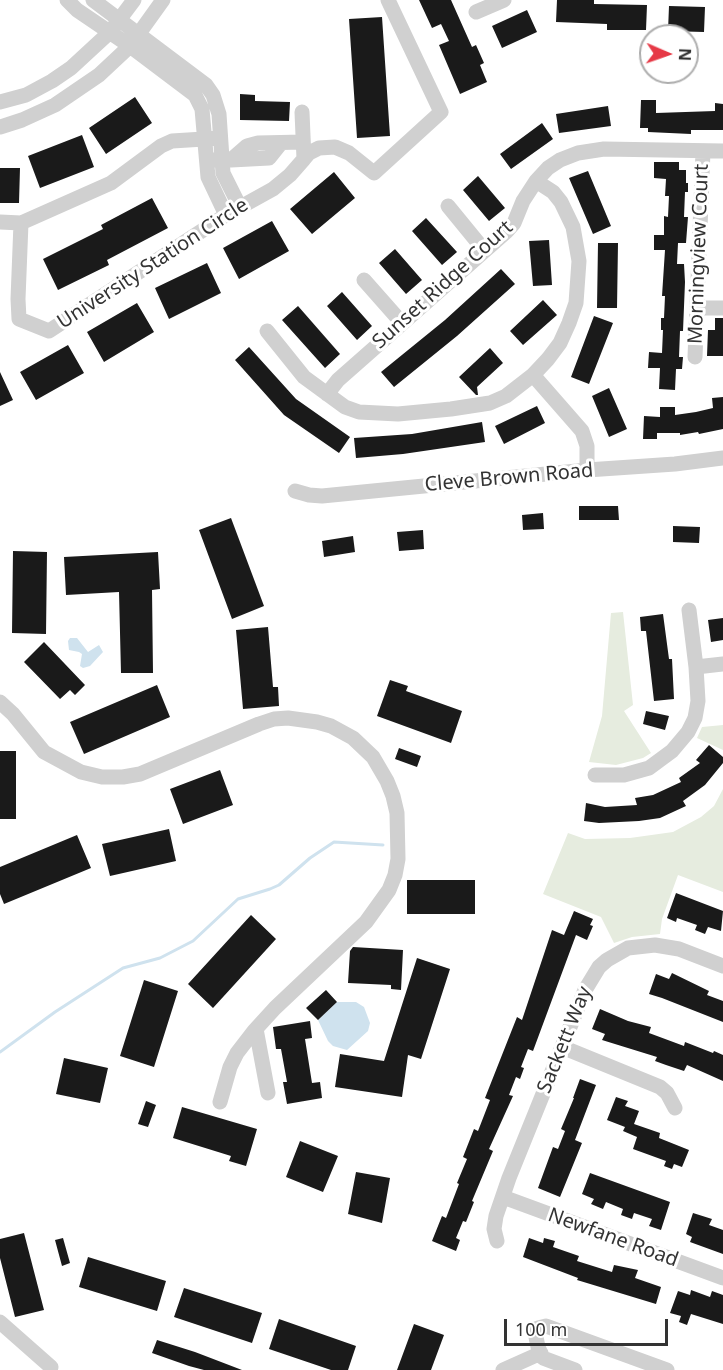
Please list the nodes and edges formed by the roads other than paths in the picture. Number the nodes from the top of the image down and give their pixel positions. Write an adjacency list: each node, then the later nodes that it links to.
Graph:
1 (67, 0): 9 (street)
2 (93, 0): 8 (street)
3 (134, 0): 8 (street)
4 (163, 0): 10 (street)
5 (388, 0): 18 (street, University Station Circle)
6 (504, 0): 7 (street)
7 (476, 12)
8 (119, 19): 9 (street); 10 (street)
9 (110, 32): 10 (street); 11 (street)
10 (134, 40): 13 (street); 14 (street)
11 (0, 102)
12 (302, 112): 15 (street)
13 (0, 127)
14 (212, 139): 19 (street); 25 (street)
15 (303, 142): 18 (street); 19 (street)
16 (703, 151): 17 (street, Sunset Ridge Court); 20 (street, Sunset Ridge Court); 28 (street, Morningview Court)
17 (723, 152)
18 (304, 159): 22 (street, University Station Circle)
19 (219, 160): 22 (street); 23 (street)
20 (536, 181): 26 (street, Sunset Ridge Court); 33 (street)
21 (448, 206): 26 (street)
22 (240, 207): 23 (street, University Station Circle)
23 (226, 215): 25 (street, University Station Circle)
24 (0, 222): 25 (street)
25 (21, 224)
26 (484, 250): 30 (street, Sunset Ridge Court)
27 (364, 280): 30 (street)
28 (697, 308): 29 (street); 32 (street, Morningview Court)
29 (723, 308)
30 (402, 323): 34 (street, Sunset Ridge Court)
31 (267, 332): 34 (street)
32 (695, 357)
33 (534, 375): 34 (street); 36 (street)
34 (327, 394)
35 (723, 458): 36 (street, Cleve Brown Road)
36 (587, 471): 37 (street, Cleve Brown Road)
37 (295, 491)
38 (689, 610): 40 (street)
39 (723, 664): 40 (street)
40 (696, 667): 42 (street)
41 (0, 702): 44 (street)
42 (595, 775)
43 (723, 966): 45 (street, Sackett Way)
44 (256, 1029): 46 (street); 47 (street)
45 (562, 1047): 48 (street); 49 (street, Sackett Way)
46 (268, 1093)
47 (220, 1102)
48 (675, 1108)
49 (502, 1197): 50 (street, Sackett Way); 51 (street, Newfane Road)
50 (497, 1241)
51 (723, 1278)
52 (0, 1322): 54 (street)
53 (541, 1353): 55 (street); 56 (street); 57 (street)
54 (51, 1367)
55 (503, 1370)
56 (575, 1370)
57 (667, 1370)

